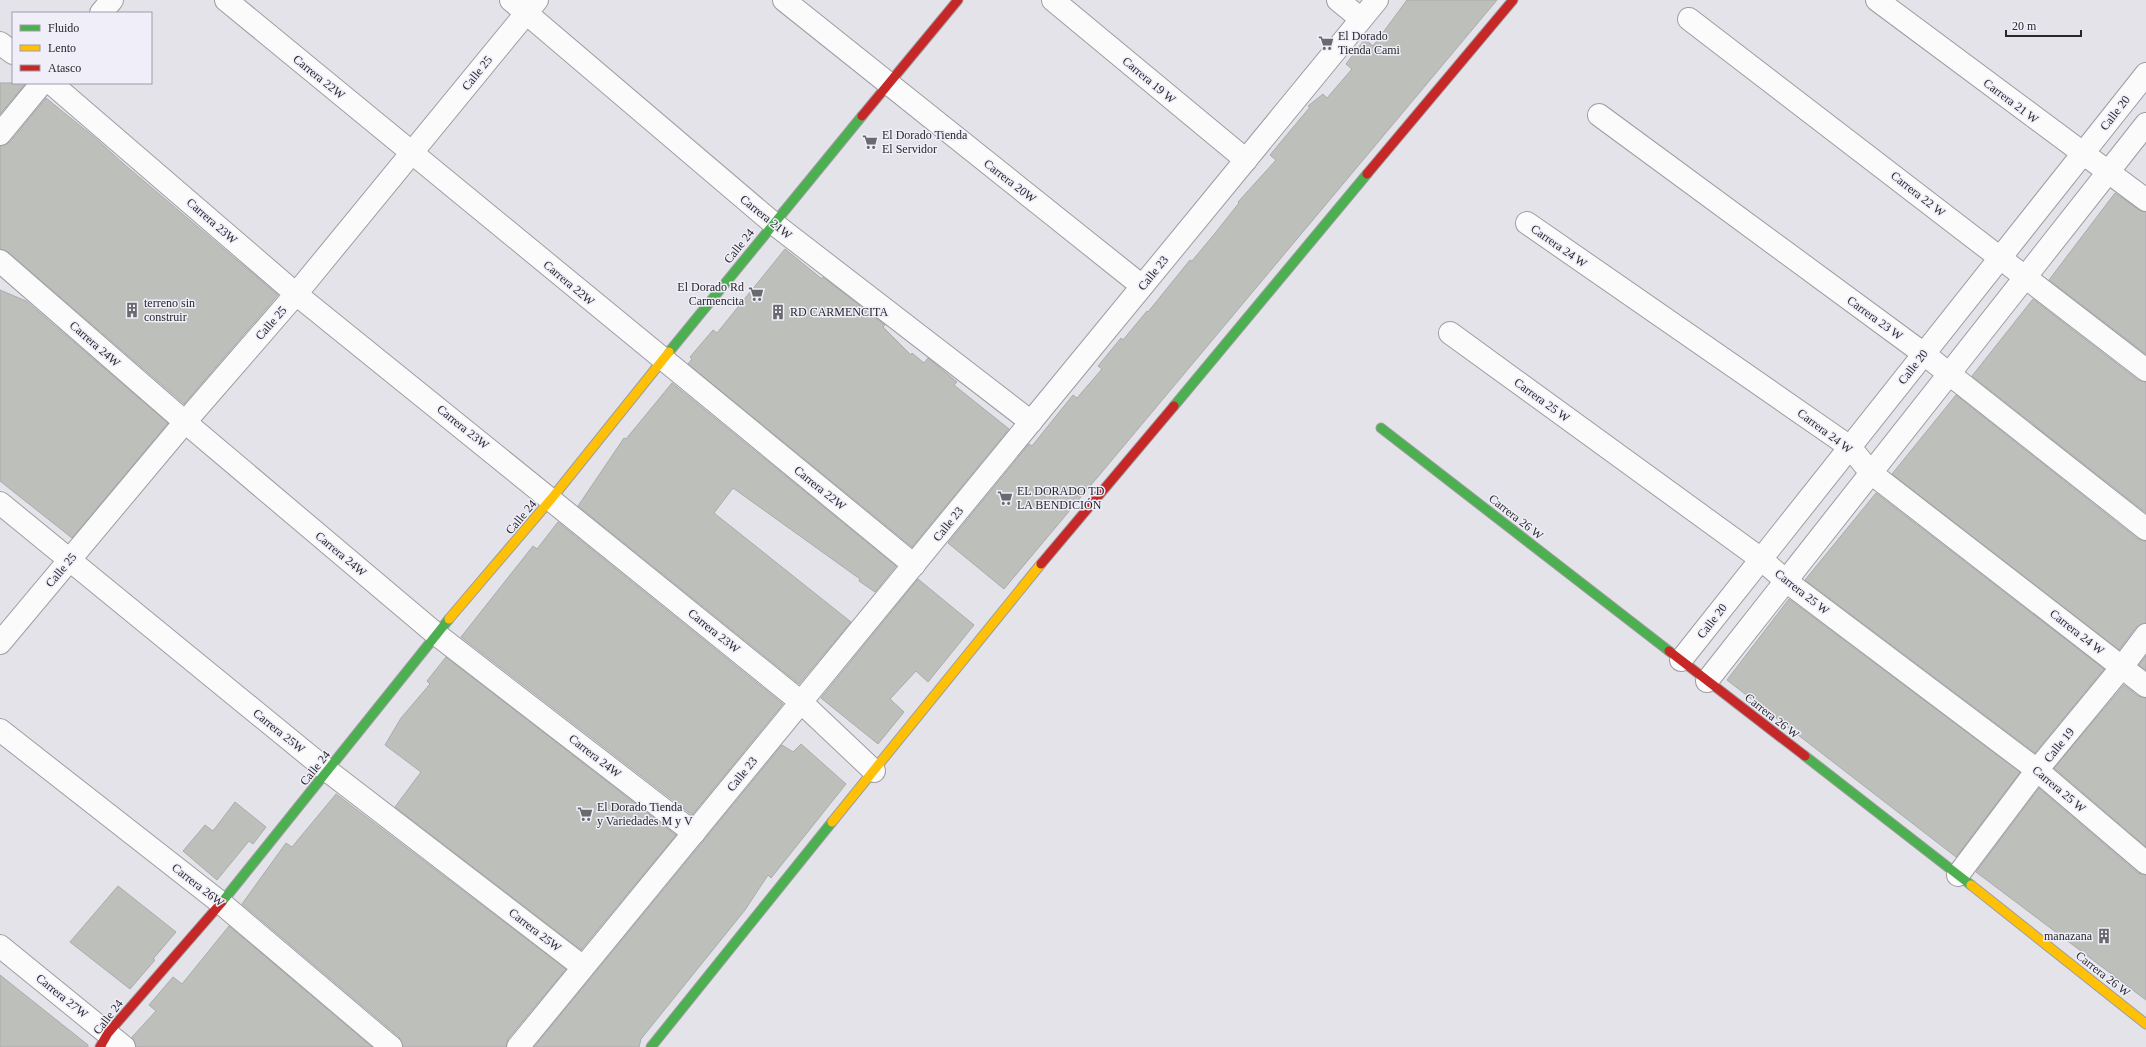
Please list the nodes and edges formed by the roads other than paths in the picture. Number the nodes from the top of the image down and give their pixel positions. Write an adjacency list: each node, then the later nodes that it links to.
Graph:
1 (112, 0): 11 (street)
2 (226, 0): 23 (street, Carrera 22W)
3 (784, 0): 19 (street, Carrera 20W)
4 (958, 0): 19 (street, Calle 24)
5 (1053, 0): 25 (street, Carrera 19 W)
6 (1338, 0): 12 (street)
7 (1376, 0): 12 (street, Calle 23)
8 (1513, 0): 63 (street)
9 (1877, 0): 24 (street, Carrera 21 W)
10 (525, 4): 23 (street, Calle 25); 28 (street, Carrera 21W)
11 (102, 12)
12 (1361, 19): 25 (street, Calle 23)
13 (1689, 19): 30 (street, Carrera 22 W)
14 (0, 43): 15 (street)
15 (12, 52)
16 (2146, 74): 24 (street, Calle 20)
17 (41, 84): 22 (street)
18 (52, 84): 34 (street, Carrera 23W)
19 (887, 84): 28 (street, Calle 24); 33 (street, Carrera 20W)
20 (1599, 115): 36 (street, Carrera 23 W)
21 (2146, 124): 26 (street)
22 (0, 134)
23 (411, 153): 34 (street, Calle 25); 37 (street, Carrera 22W)
24 (2083, 154): 26 (street, Carrera 21 W); 30 (street, Calle 20)
25 (1246, 160): 33 (street, Calle 23)
26 (2108, 172): 27 (street, Carrera 21 W); 32 (street)
27 (2146, 200)
28 (773, 223): 37 (street, Calle 24); 41 (street, Carrera 21W)
29 (1527, 223): 43 (street, Carrera 24 W)
30 (2000, 258): 32 (street, Carrera 22 W); 36 (street, Calle 20)
31 (0, 261): 40 (street, Carrera 24W)
32 (2025, 277): 38 (street, Carrera 22 W); 39 (street)
33 (1142, 286): 41 (street, Calle 23)
34 (296, 294): 40 (street, Calle 25); 45 (street, Carrera 23W)
35 (1450, 333): 48 (street, Carrera 25 W)
36 (1924, 354): 39 (street, Carrera 23 W); 43 (street, Calle 20)
37 (662, 360): 45 (street, Calle 24); 50 (street, Carrera 22W)
38 (2146, 370)
39 (1950, 374): 44 (street); 47 (street, Carrera 23 W)
40 (185, 422): 49 (street, Calle 25); 52 (street, Carrera 24W)
41 (1031, 422): 50 (street, Calle 23)
42 (1381, 428): 55 (street, Carrera 26 W)
43 (1850, 447): 44 (street, Carrera 24 W); 48 (street, Calle 20)
44 (1871, 473): 51 (street); 56 (street, Carrera 24 W)
45 (552, 498): 52 (street, Calle 24); 59 (street, Carrera 23W)
46 (0, 503): 49 (street, Carrera 25W)
47 (2146, 529)
48 (1761, 559): 51 (street, Carrera 25 W); 55 (street, Calle 20)
49 (69, 560): 54 (street, Calle 25); 62 (street, Carrera 25W)
50 (914, 565): 59 (street, Calle 23)
51 (1786, 581): 57 (street); 61 (street, Carrera 25 W)
52 (436, 634): 62 (street, Calle 24); 64 (street, Carrera 24W)
53 (2146, 635): 56 (street, Calle 19)
54 (0, 643)
55 (1681, 660): 57 (street, Carrera 26 W)
56 (2122, 667): 58 (street, Carrera 24 W); 61 (street, Calle 19)
57 (1707, 681): 66 (street, Carrera 26 W)
58 (2146, 686)
59 (801, 702): 63 (street, Carrera 23W); 64 (street, Calle 23)
60 (0, 730): 67 (street, Carrera 26W)
61 (2037, 770): 65 (street, Carrera 25 W); 66 (street, Calle 19)
62 (328, 771): 67 (street, Calle 24); 69 (street, Carrera 25W)
63 (874, 771): 75 (street)
64 (694, 832): 69 (street, Calle 23)
65 (2146, 863)
66 (1958, 875): 70 (street, Carrera 26 W)
67 (220, 903): 71 (street, Calle 24); 73 (street, Carrera 26W)
68 (0, 946): 71 (street, Carrera 27W)
69 (583, 968): 74 (street, Calle 23)
70 (2146, 1024)
71 (104, 1040): 72 (street, Carrera 27W)
72 (124, 1047)
73 (391, 1047)
74 (518, 1047)
75 (651, 1047)

